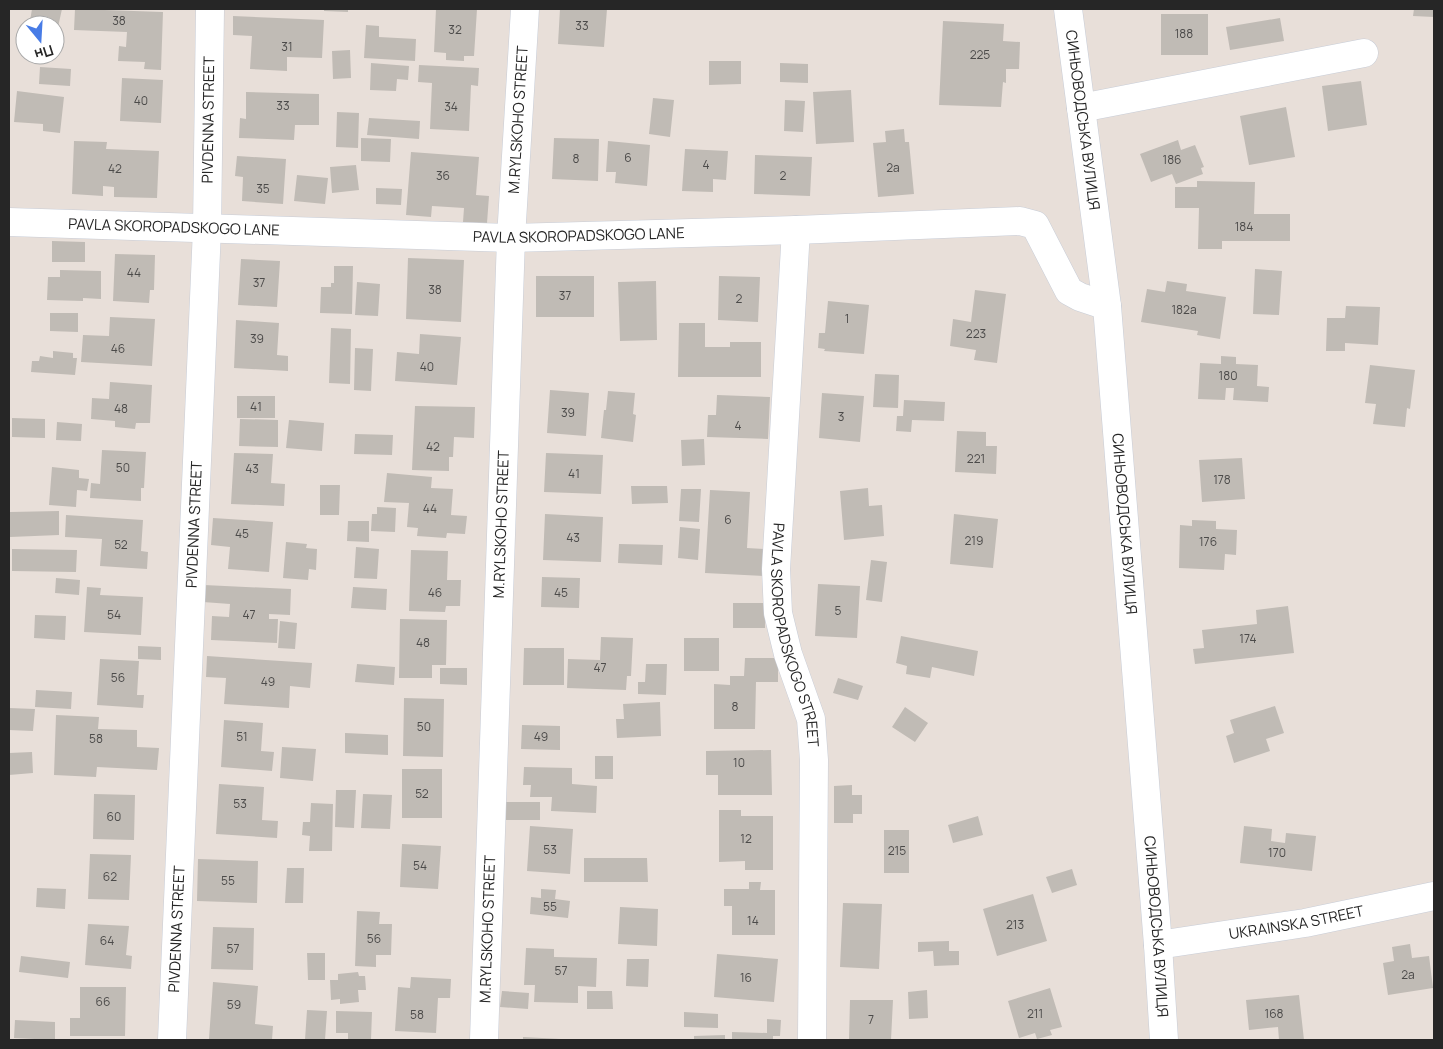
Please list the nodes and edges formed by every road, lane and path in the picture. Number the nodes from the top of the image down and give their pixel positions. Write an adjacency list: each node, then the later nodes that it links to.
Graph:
1 (210, 9): 7 (street, PIVDENNA STREET)
2 (525, 9): 9 (street, M.RYLSKOHO STREET)
3 (1068, 9): 5 (street, СИНЬОВОДСЬКА ВУЛИЦЯ)
4 (1364, 53): 5 (street)
5 (1081, 108): 10 (street, СИНЬОВОДСЬКА ВУЛИЦЯ)
6 (9, 222): 7 (street, PAVLA SKOROPADSKOGO LANE)
7 (207, 229): 9 (street, PAVLA SKOROPADSKOGO LANE); 13 (street, PIVDENNA STREET)
8 (796, 230): 9 (street, PAVLA SKOROPADSKOGO LANE); 10 (street, PAVLA SKOROPADSKOGO LANE); 15 (street, PAVLA SKOROPADSKOGO STREET)
9 (510, 238): 14 (street, M.RYLSKOHO STREET)
10 (1107, 306): 12 (street, СИНЬОВОДСЬКА ВУЛИЦЯ)
11 (1434, 896): 12 (street, UKRAINSKA STREET)
12 (1158, 945): 16 (street, СИНЬОВОДСЬКА ВУЛИЦЯ)
13 (172, 1040)
14 (484, 1040)
15 (812, 1040)
16 (1164, 1040)

